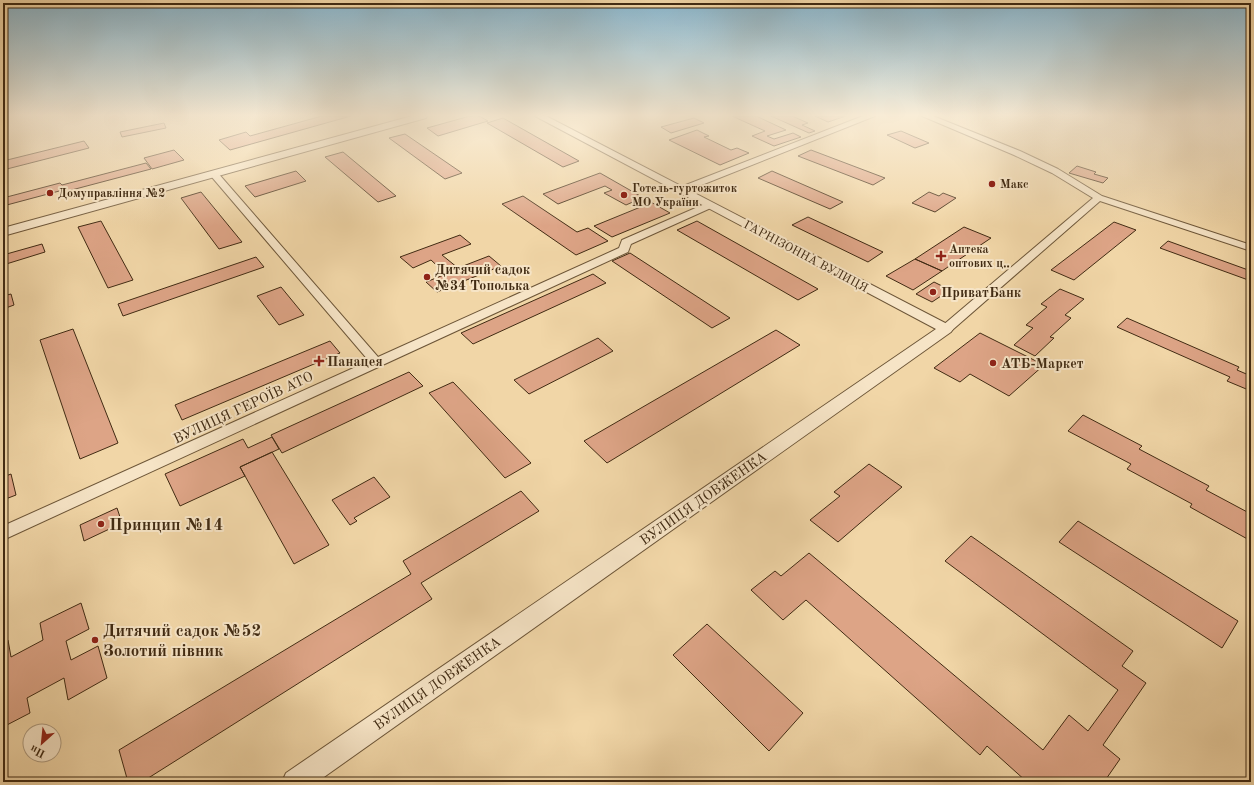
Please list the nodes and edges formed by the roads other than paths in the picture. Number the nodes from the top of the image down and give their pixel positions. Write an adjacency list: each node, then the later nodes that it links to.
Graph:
1 (291, 153): 5 (street)
2 (609, 153): 6 (street, ГАРНІЗОННА ВУЛИЦЯ)
3 (775, 153): 6 (street)
4 (1016, 153): 7 (street)
5 (214, 174): 9 (street); 12 (street)
6 (681, 190): 8 (street, ГАРНІЗОННА ВУЛИЦЯ)
7 (1099, 198): 10 (street); 11 (street, ВУЛИЦЯ ДОВЖЕНКА)
8 (710, 205): 11 (street, ГАРНІЗОННА ВУЛИЦЯ); 12 (street, ВУЛИЦЯ ГЕРОЇВ АТО)
9 (3, 232)
10 (1251, 248)
11 (946, 329): 14 (street, ВУЛИЦЯ ДОВЖЕНКА)
12 (377, 363): 13 (street, ВУЛИЦЯ ГЕРОЇВ АТО)
13 (3, 533)
14 (295, 782)

